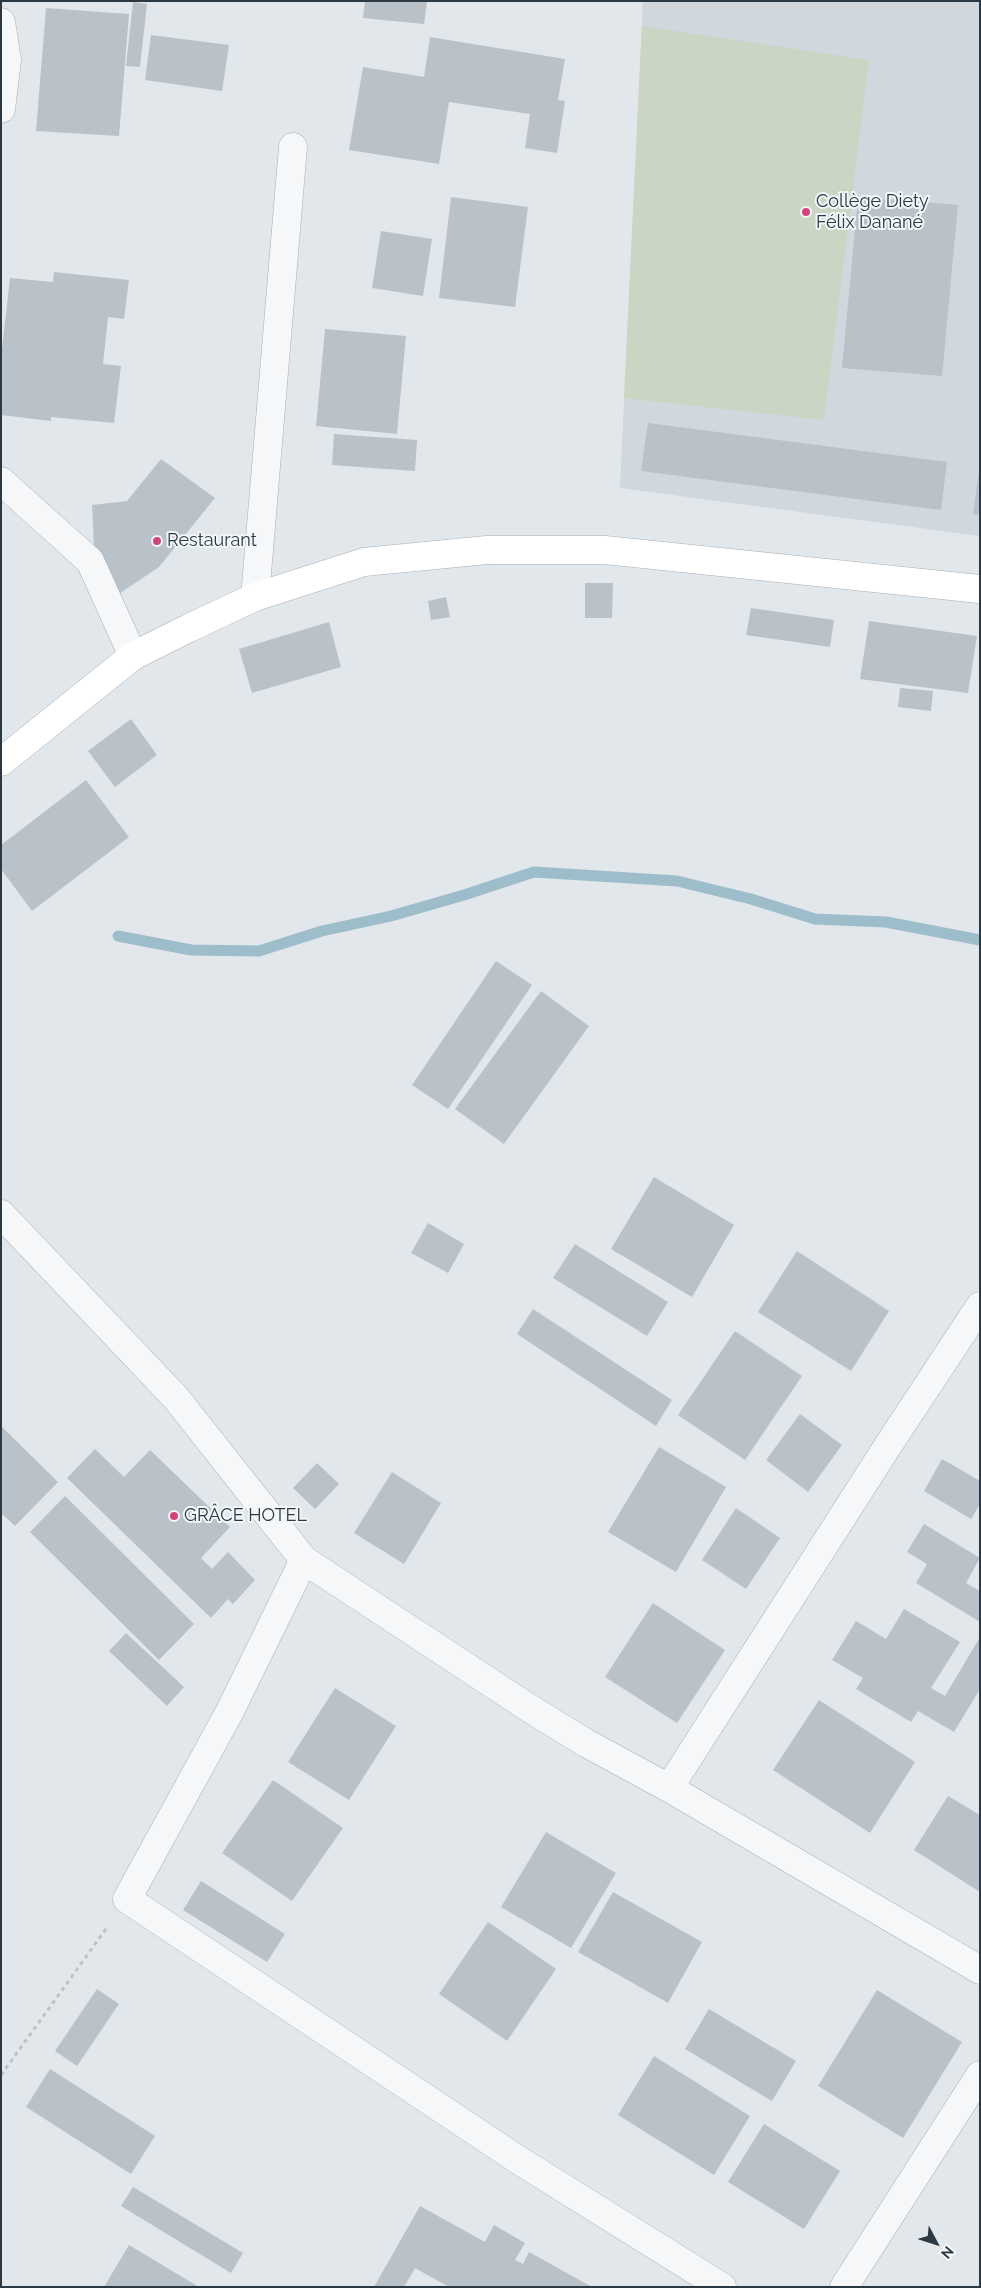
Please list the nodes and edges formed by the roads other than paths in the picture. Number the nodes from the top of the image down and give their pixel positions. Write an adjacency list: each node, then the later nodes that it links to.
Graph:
1 (1, 22): 2 (street)
2 (1, 109)
3 (292, 147): 6 (street)
4 (1, 481): 7 (street)
5 (980, 589): 6 (street)
6 (255, 597): 7 (street)
7 (133, 656): 8 (street)
8 (1, 762)
9 (1, 1214): 11 (street)
10 (980, 1306): 12 (street)
11 (304, 1560): 12 (street); 15 (street)
12 (669, 1788): 13 (street)
13 (980, 1970)
14 (980, 2074): 16 (street)
15 (722, 2287)
16 (844, 2287)

